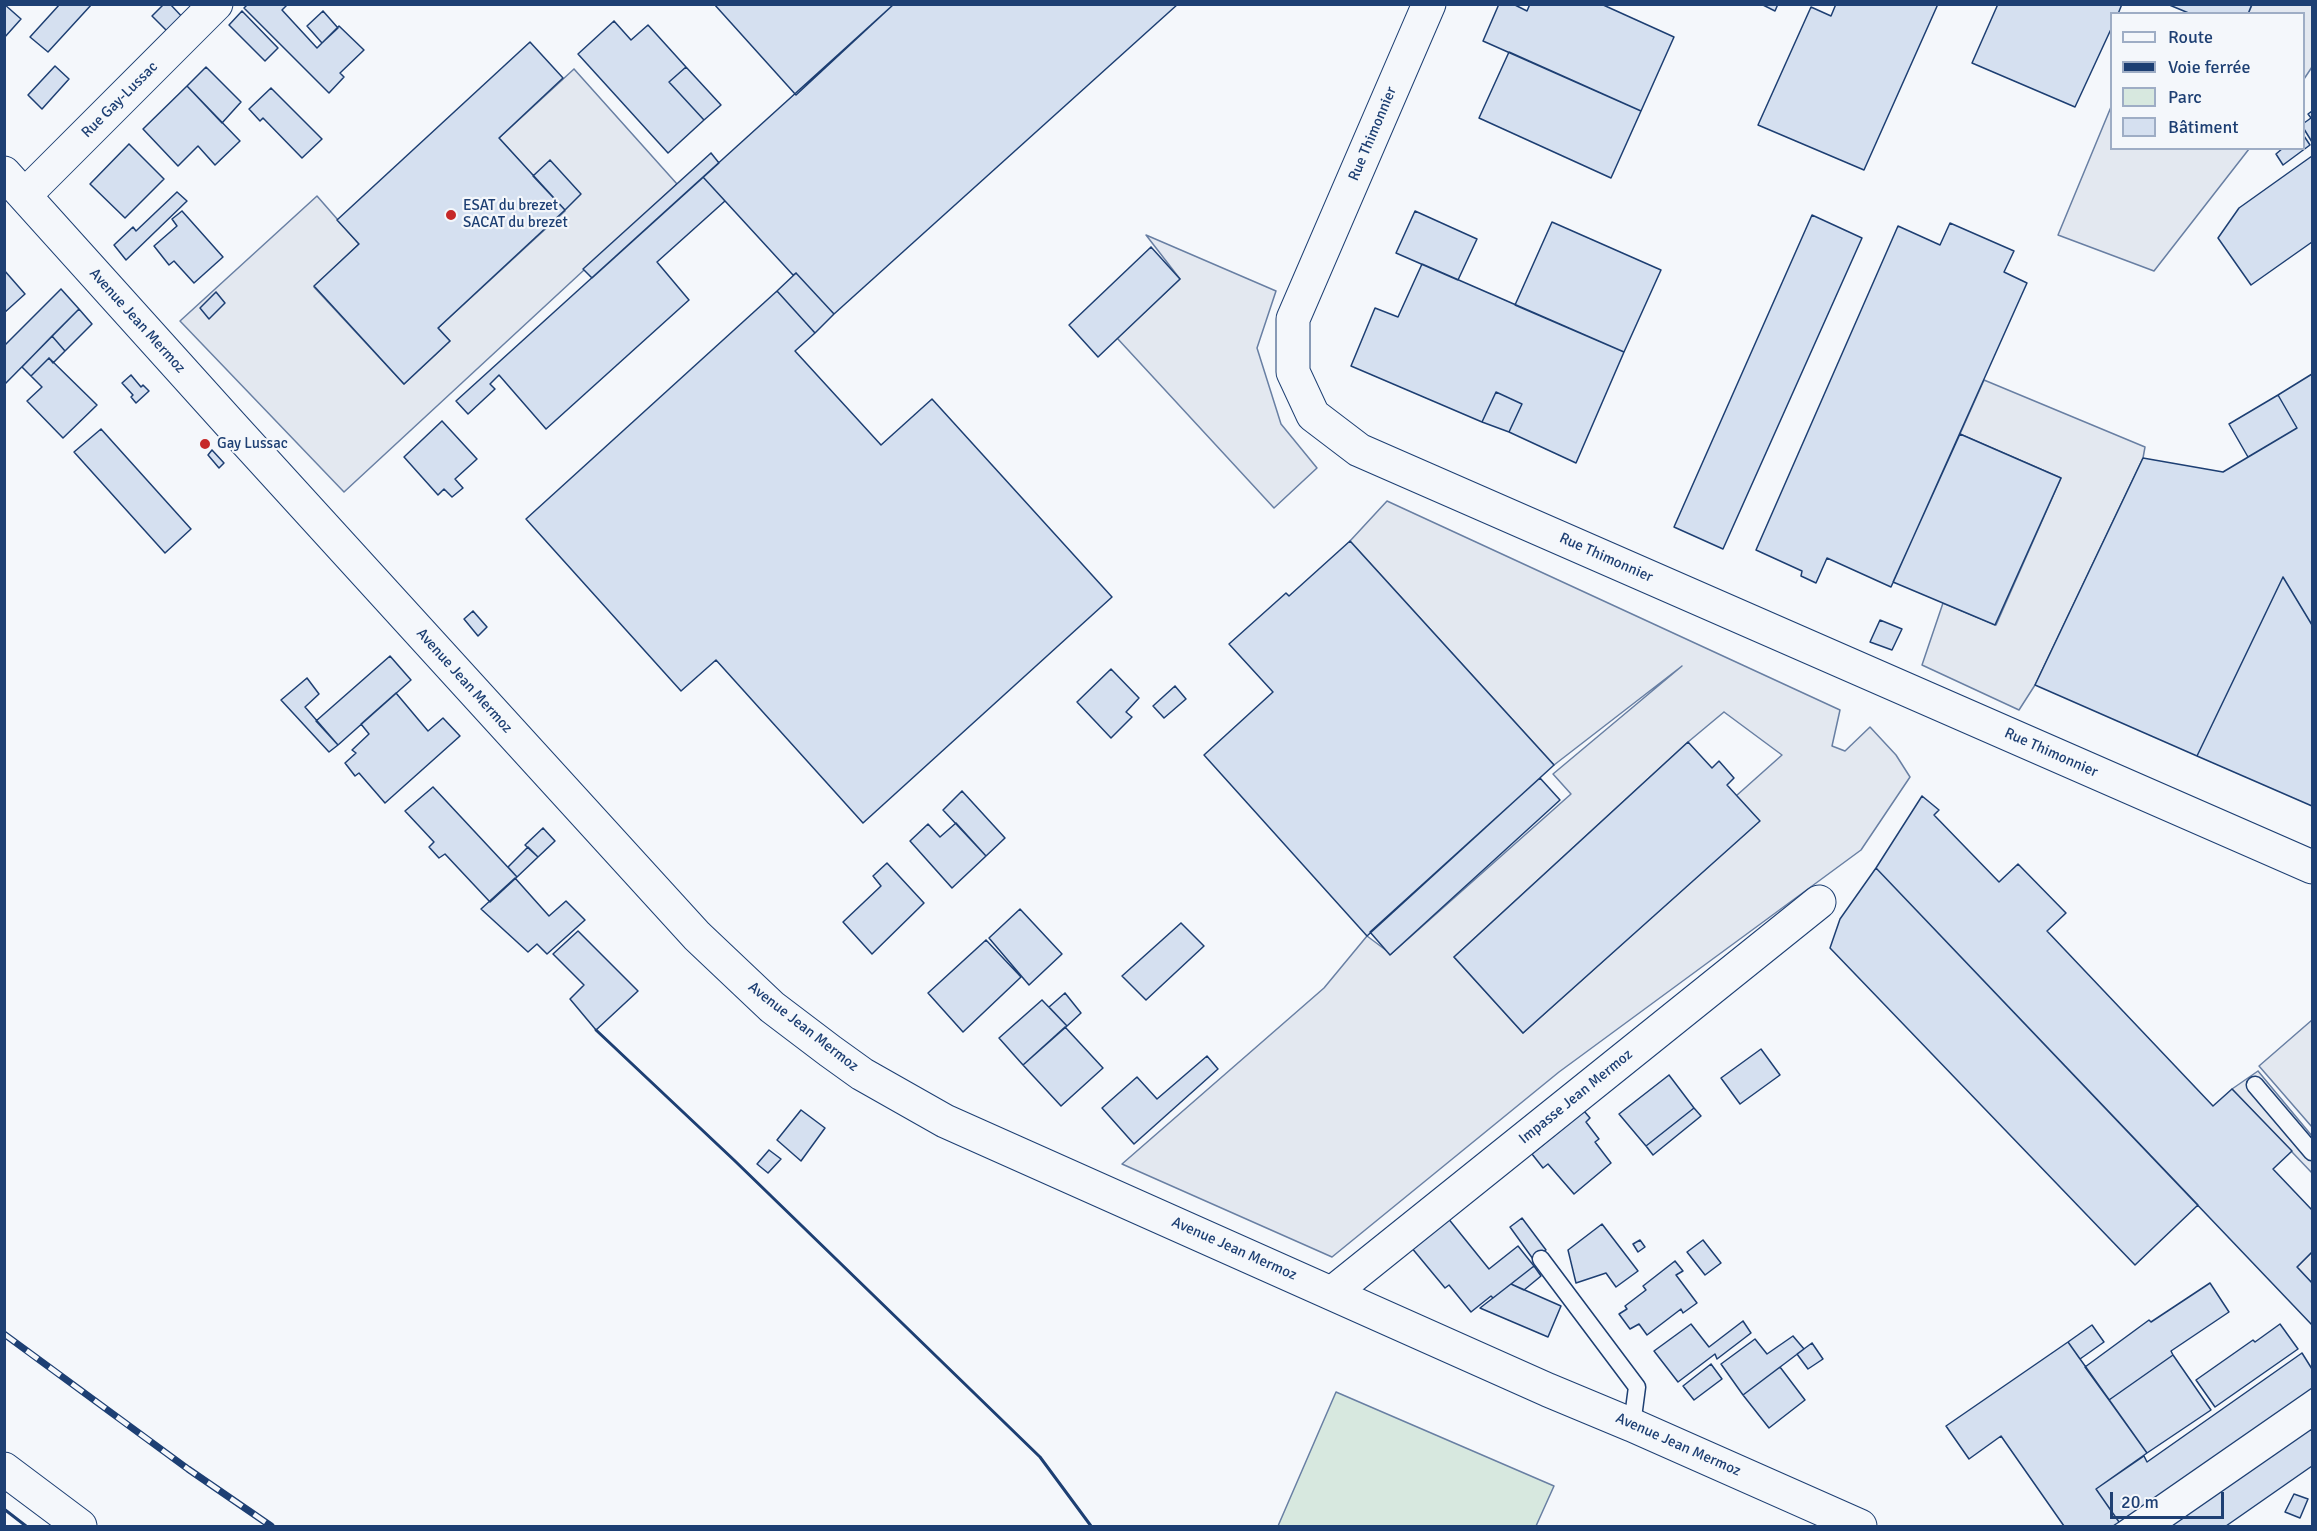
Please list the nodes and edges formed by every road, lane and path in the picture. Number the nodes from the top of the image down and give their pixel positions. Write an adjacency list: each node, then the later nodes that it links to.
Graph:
1 (216, 4): 3 (street, Rue Gay-Lussac)
2 (1429, 4): 4 (street, Rue Thimonnier)
3 (15, 184): 9 (street, Avenue Jean Mermoz)
4 (2313, 867)
5 (1819, 902): 9 (street, Impasse Jean Mermoz)
6 (2255, 1085): 7 (lane)
7 (2313, 1152)
8 (1541, 1259): 10 (lane)
9 (1332, 1293): 10 (street, Avenue Jean Mermoz)
10 (1632, 1425): 13 (street, Avenue Jean Mermoz)
11 (4, 1469): 12 (street)
12 (80, 1527)
13 (1860, 1527)

